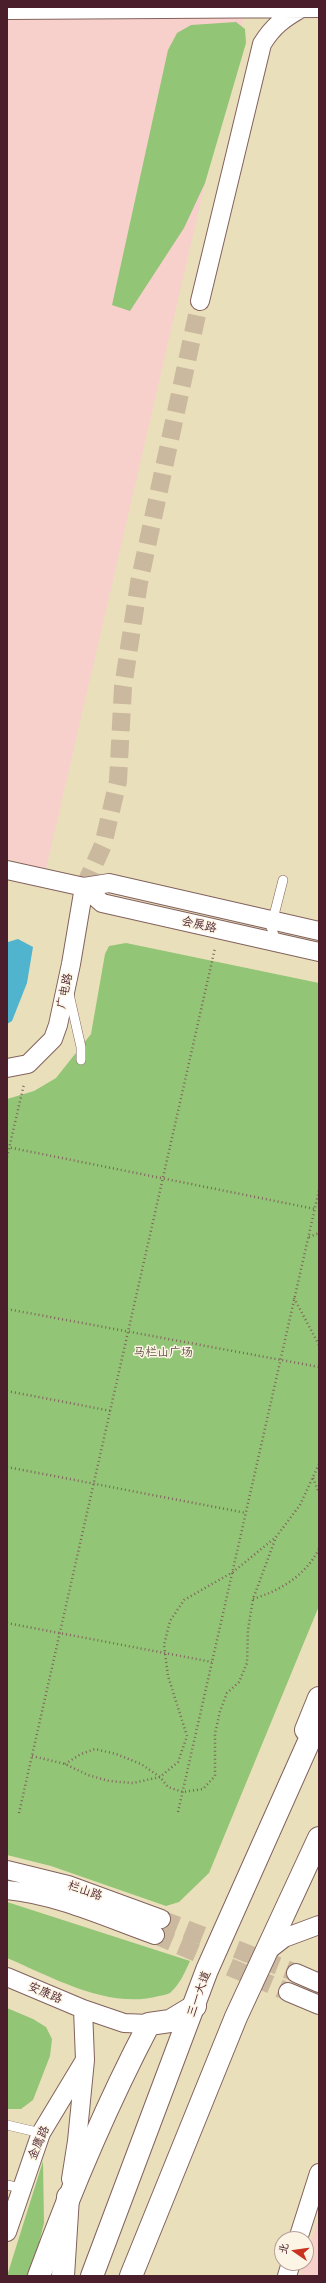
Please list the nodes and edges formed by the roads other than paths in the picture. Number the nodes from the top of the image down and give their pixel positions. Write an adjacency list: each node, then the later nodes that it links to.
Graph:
1 (310, 8): 2 (street); 3 (street)
2 (7, 10)
3 (200, 301)
4 (7, 870): 6 (street, 会展路)
5 (283, 880): 7 (lane)
6 (84, 887): 7 (street, 会展路); 7 (street, 会展路); 10 (street, 广电路)
7 (273, 923): 8 (street, 会展路); 9 (street, 会展路)
8 (319, 931)
9 (319, 952)
10 (67, 983): 11 (lane); 12 (street, 广电路)
11 (80, 1060)
12 (7, 1068)
13 (319, 1698): 18 (main road)
14 (319, 1718): 18 (main road, 三一大道)
15 (319, 1838): 20 (main road)
16 (7, 1870): 17 (street, 栏山路)
17 (7, 1890)
18 (243, 1891): 26 (main road, 三一大道)
19 (319, 1925): 20 (street)
20 (266, 1952): 37 (main road)
21 (296, 1973): 23 (street)
22 (7, 1977): 27 (street, 安康路)
23 (319, 1983)
24 (288, 1992): 25 (street)
25 (319, 2005)
26 (195, 2006): 28 (main road); 40 (main road, 三一大道)
27 (82, 2009): 28 (street, 安康路); 29 (street)
28 (149, 2024): 34 (main road)
29 (85, 2060): 31 (street, 金鹰路); 34 (street)
30 (7, 2125): 31 (lane)
31 (41, 2133): 33 (street, 金鹰路)
32 (319, 2173): 35 (street)
33 (14, 2186): 36 (street, 金鹰路)
34 (68, 2197): 38 (main road); 39 (main road)
35 (301, 2231)
36 (7, 2232)
37 (141, 2250): 41 (main road); 42 (main road)
38 (39, 2276)
39 (64, 2276)
40 (92, 2276)
41 (131, 2276)
42 (143, 2276)

